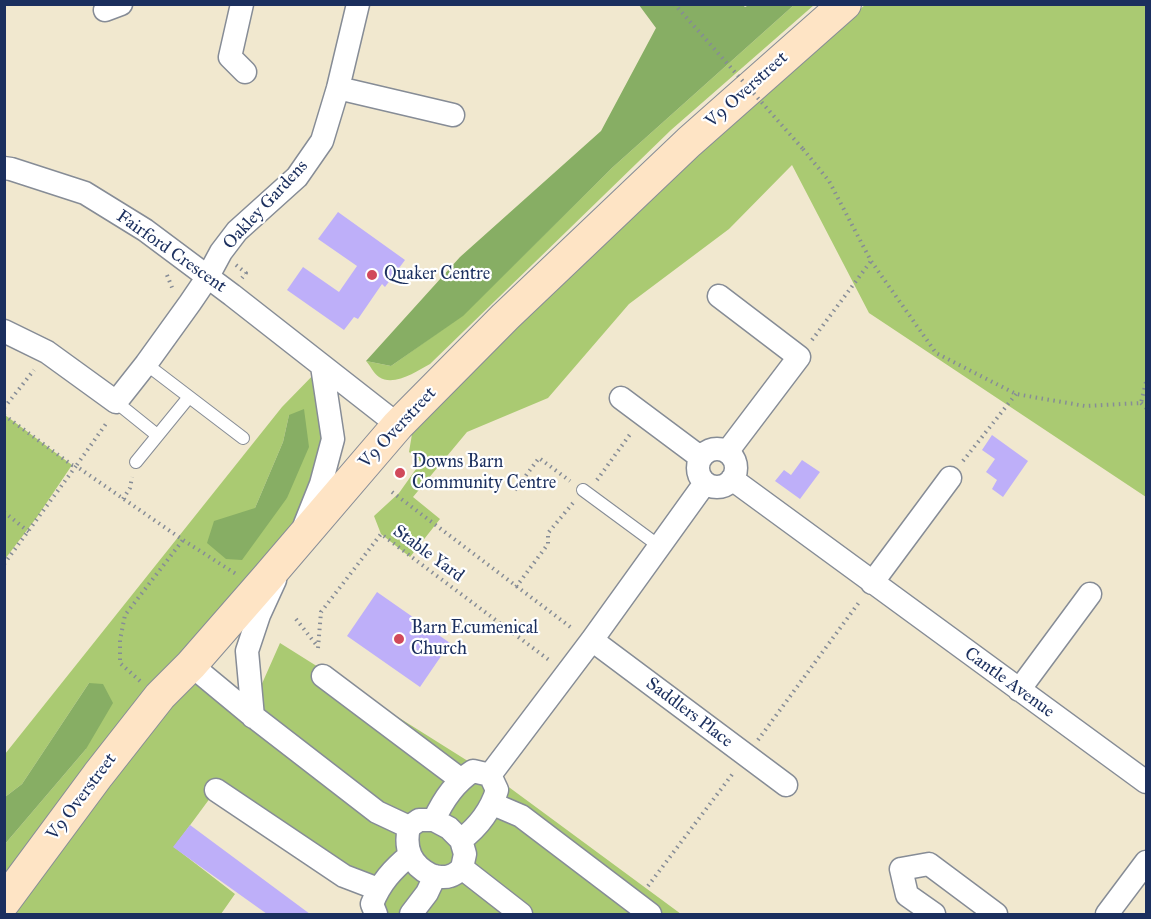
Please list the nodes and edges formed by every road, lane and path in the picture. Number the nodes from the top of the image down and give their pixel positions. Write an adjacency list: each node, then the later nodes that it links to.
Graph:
1 (242, 4): 5 (street)
2 (358, 4): 6 (street, Oakley Gardens)
3 (845, 4): 27 (street, V9 Overstreet)
4 (676, 6): 9 (path, bridge)
5 (245, 72)
6 (338, 88): 7 (street); 10 (street, Oakley Gardens)
7 (453, 115)
8 (4, 168): 10 (street, Fairford Crescent)
9 (871, 261): 14 (path); 18 (path)
10 (207, 278): 15 (street, Oakley Gardens); 16 (street, Fairford Crescent)
11 (719, 296): 14 (street)
12 (4, 331): 13 (street)
13 (47, 352): 21 (street); 23 (path)
14 (799, 357): 30 (street)
15 (146, 364): 19 (lane); 21 (street, Oakley Gardens)
16 (322, 366): 27 (street, Fairford Crescent); 45 (street)
17 (1146, 382): 22 (path)
18 (1016, 394): 22 (path); 34 (path)
19 (189, 397): 28 (lane); 29 (lane)
20 (621, 398): 26 (street)
21 (116, 402): 28 (lane); 33 (path)
22 (1141, 403): 24 (path)
23 (4, 408)
24 (1146, 408)
25 (4, 415): 33 (path)
26 (644, 415): 31 (street); 39 (path)
27 (398, 425): 45 (street, V9 Overstreet)
28 (157, 435): 32 (lane)
29 (243, 438)
30 (728, 452): 31 (street); 35 (street)
31 (700, 458): 36 (street)
32 (136, 462): 40 (path)
33 (76, 466): 40 (path); 42 (path)
34 (950, 478): 48 (street)
35 (732, 479): 36 (street); 48 (street, Cantle Avenue)
36 (705, 483): 44 (street)
37 (515, 490): 39 (path)
38 (392, 492): 49 (path)
39 (585, 492): 44 (lane); 49 (path)
40 (123, 499): 43 (path)
41 (4, 512): 42 (path)
42 (29, 532): 46 (path)
43 (183, 540): 47 (path); 58 (path)
44 (659, 546): 52 (street)
45 (291, 549): 54 (street, V9 Overstreet); 59 (street)
46 (4, 564)
47 (236, 574)
48 (872, 583): 57 (street, Cantle Avenue)
49 (516, 587): 52 (path)
50 (1090, 594): 57 (street)
51 (296, 618): 53 (path)
52 (591, 641): 55 (street); 63 (street, Saddlers Place)
53 (318, 648): 55 (path, Stable Yard); 56 (path)
54 (191, 665): 58 (street, V9 Overstreet); 59 (street)
55 (567, 674): 60 (street)
56 (323, 676): 61 (street)
57 (1019, 690): 62 (street, Cantle Avenue)
58 (160, 696): 74 (street, V9 Overstreet)
59 (254, 717): 67 (street)
60 (490, 775): 61 (street); 65 (street)
61 (460, 779): 66 (street)
62 (1146, 782)
63 (786, 785)
64 (216, 790): 73 (street)
65 (493, 804): 68 (street); 78 (street)
66 (434, 820): 67 (street); 68 (street)
67 (409, 827): 69 (street)
68 (461, 840): 71 (street)
69 (410, 855): 72 (street); 73 (street)
70 (1146, 862): 81 (street)
71 (462, 868): 72 (street); 77 (street)
72 (435, 876): 76 (street)
73 (378, 889): 75 (street)
74 (4, 902)
75 (376, 915)
76 (411, 915)
77 (521, 915)
78 (650, 915)
79 (934, 915): 80 (street)
80 (996, 915)
81 (1107, 915)

